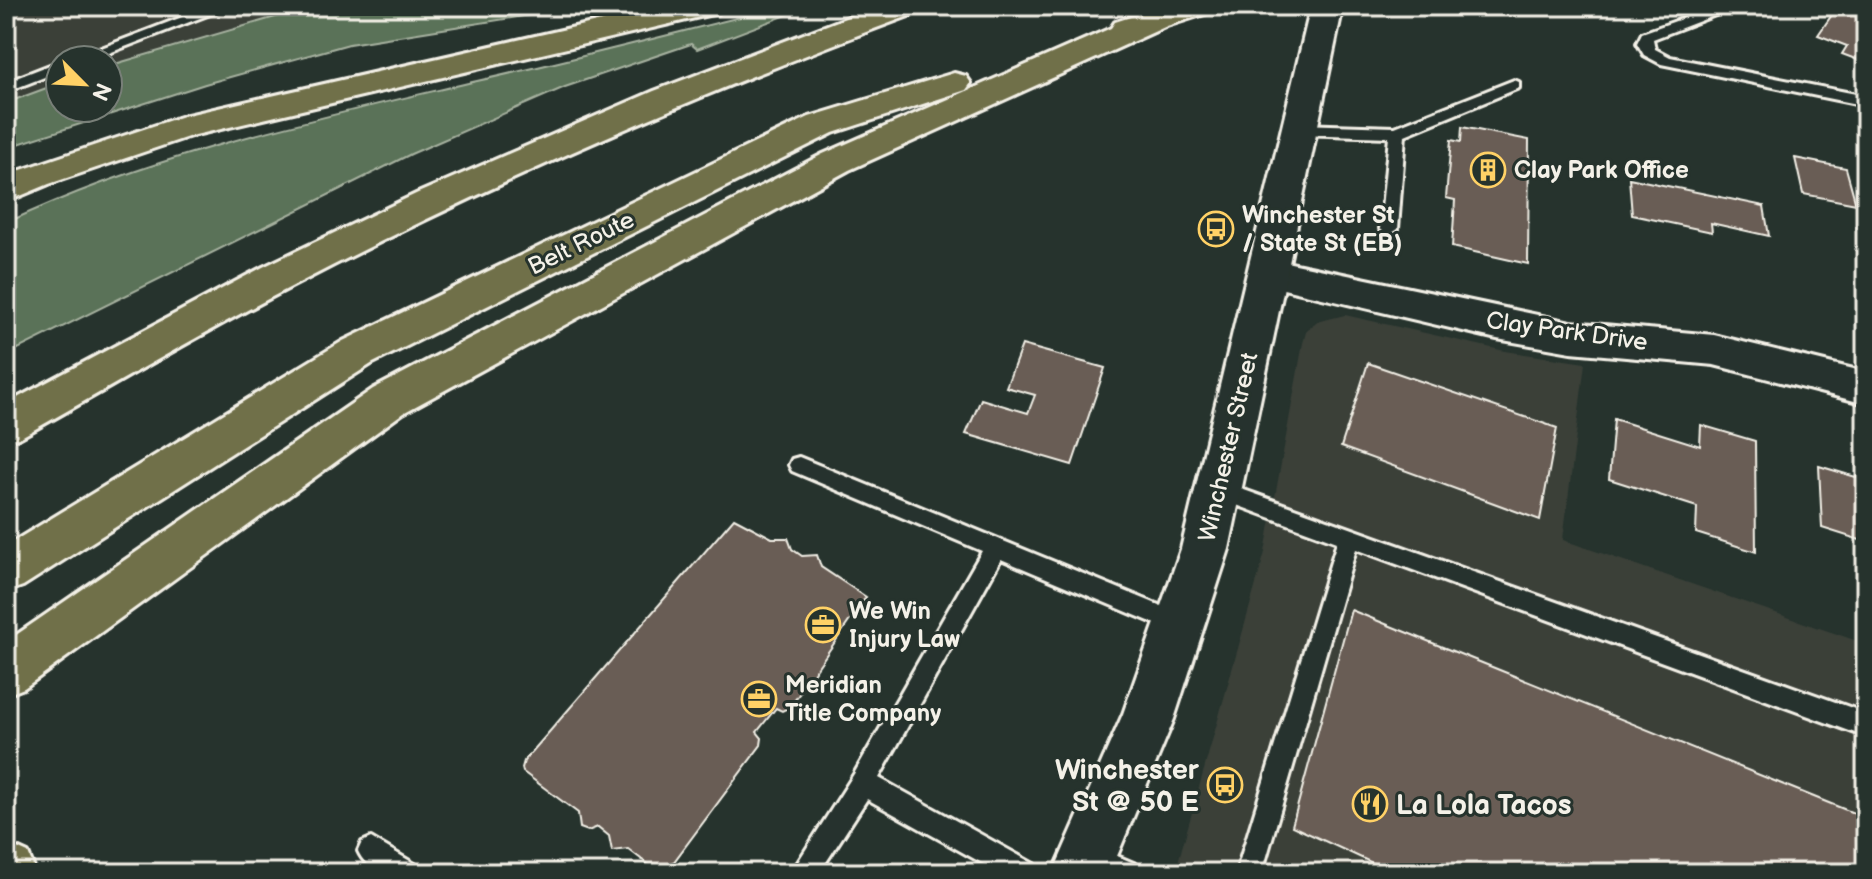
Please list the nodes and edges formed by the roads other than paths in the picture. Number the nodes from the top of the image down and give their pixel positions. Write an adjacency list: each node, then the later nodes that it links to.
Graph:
1 (224, 6): 8 (lane)
2 (708, 6): 15 (highway)
3 (906, 6): 19 (highway)
4 (1197, 6): 7 (highway, Belt Route)
5 (1327, 6): 13 (main road, Winchester Street)
6 (1732, 6): 12 (lane)
7 (1155, 20): 24 (highway, Belt Route); 26 (highway)
8 (121, 44)
9 (44, 72): 11 (lane)
10 (1514, 85): 14 (lane)
11 (6, 87)
12 (1866, 101)
13 (1299, 125): 14 (lane); 17 (main road, Winchester Street)
14 (1397, 132): 16 (lane)
15 (6, 190)
16 (1389, 229)
17 (1267, 272): 18 (street, Clay Park Drive); 21 (main road, Winchester Street)
18 (1866, 388)
19 (6, 425)
20 (799, 465): 23 (lane)
21 (1219, 490): 22 (lane); 25 (main road, Winchester Street)
22 (1349, 538): 27 (lane); 34 (lane)
23 (997, 546): 25 (lane); 28 (lane)
24 (6, 571)
25 (1180, 624): 30 (main road, Winchester Street)
26 (6, 671)
27 (1866, 725)
28 (863, 783): 32 (lane); 33 (lane)
29 (371, 851): 31 (lane)
30 (1099, 868)
31 (406, 873)
32 (804, 873)
33 (1025, 873)
34 (1249, 873)

